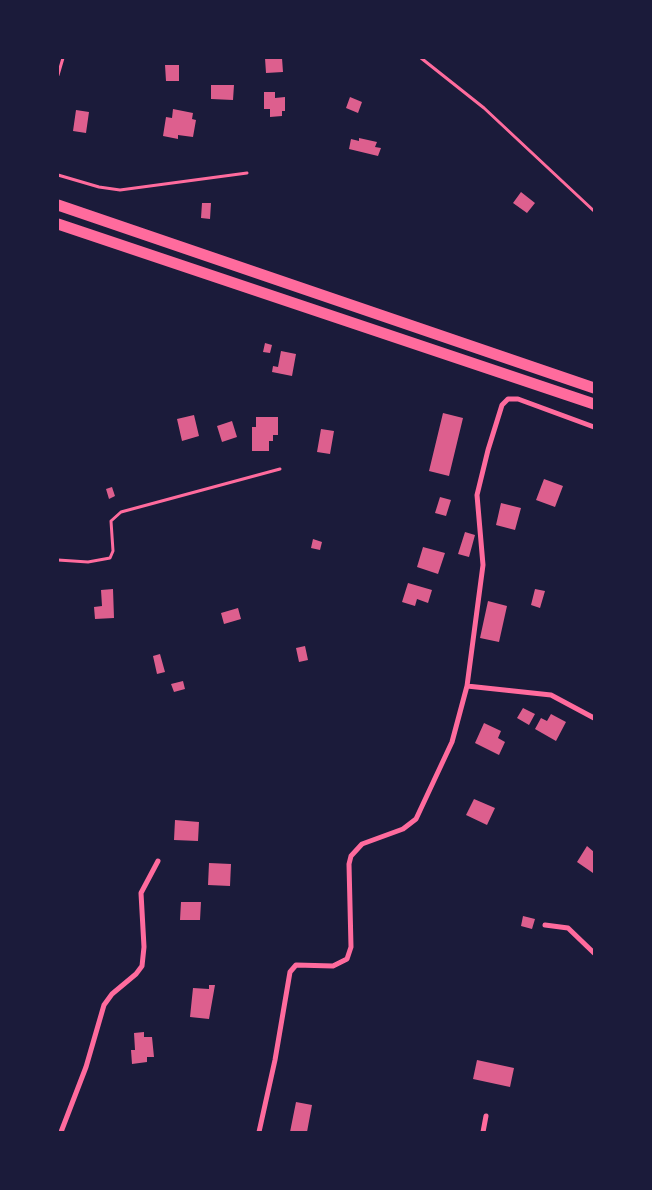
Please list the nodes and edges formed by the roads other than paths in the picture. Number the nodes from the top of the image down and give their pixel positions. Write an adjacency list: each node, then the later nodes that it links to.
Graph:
1 (63, 58): 3 (lane)
2 (421, 58): 7 (lane)
3 (58, 76)
4 (247, 173): 5 (lane)
5 (58, 175)
6 (58, 205): 9 (highway)
7 (594, 211)
8 (58, 224): 10 (highway)
9 (594, 388)
10 (594, 404)
11 (594, 427): 14 (street)
12 (280, 469): 13 (lane)
13 (58, 560)
14 (467, 686): 15 (street); 21 (street)
15 (594, 718)
16 (158, 861): 20 (street)
17 (545, 925): 18 (street)
18 (594, 953)
19 (486, 1116): 22 (street)
20 (61, 1132)
21 (259, 1132)
22 (483, 1132)

